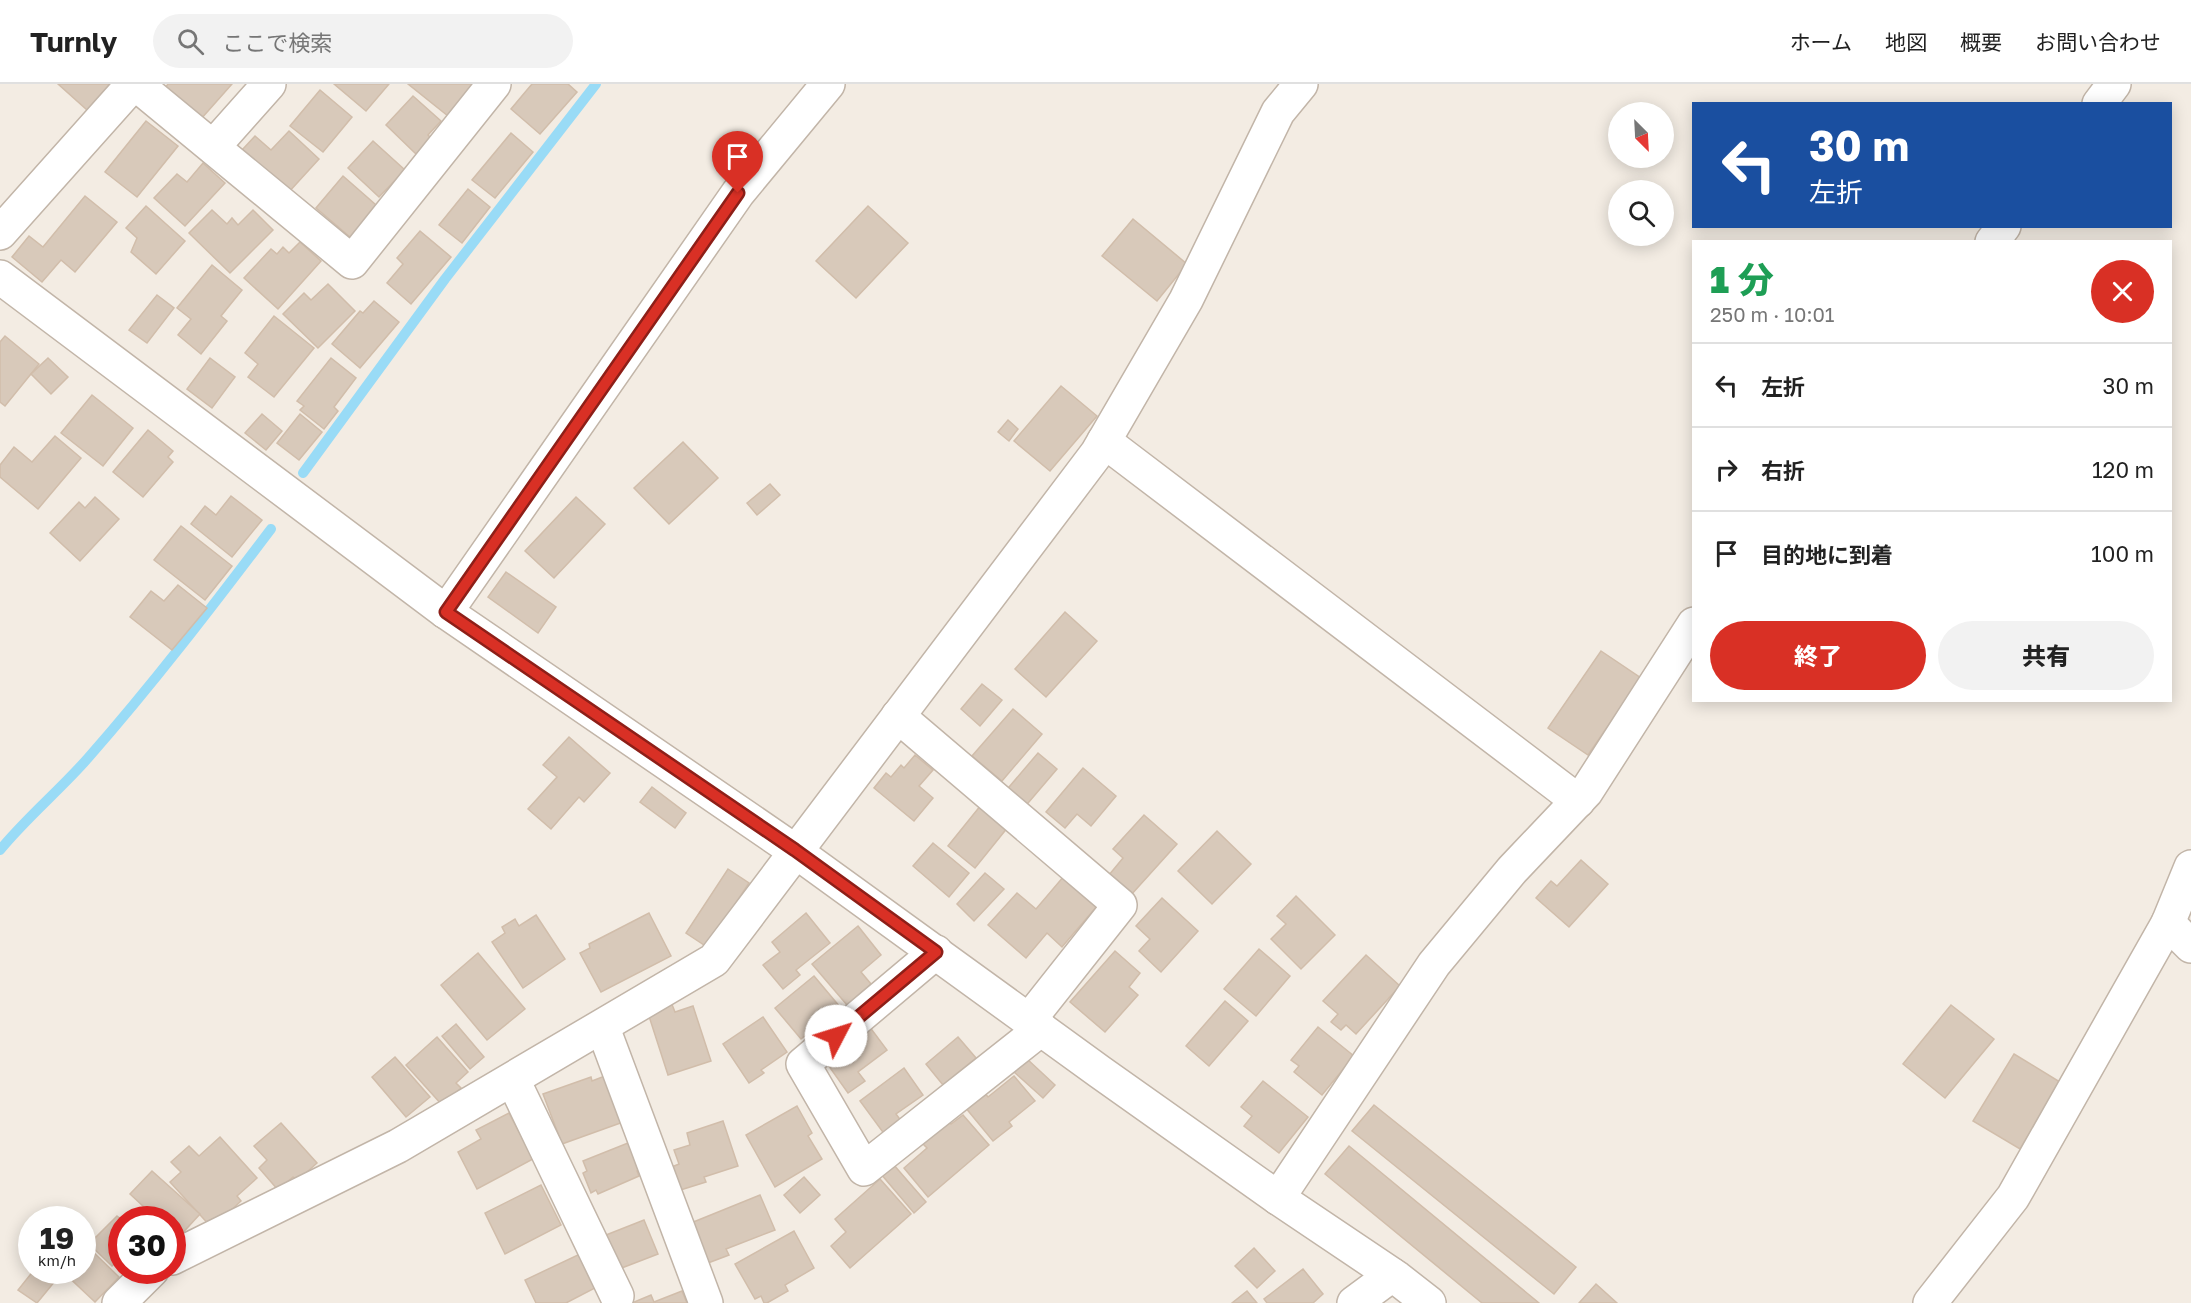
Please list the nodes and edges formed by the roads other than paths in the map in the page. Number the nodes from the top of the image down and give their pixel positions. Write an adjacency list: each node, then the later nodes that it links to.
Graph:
1 (135, 84): 8 (street); 9 (street)
2 (269, 84): 8 (street)
3 (494, 84): 8 (street)
4 (828, 84): 12 (street)
5 (1301, 84): 11 (street)
6 (2114, 84): 7 (street)
7 (2100, 102)
8 (213, 147)
9 (0, 233)
10 (0, 277): 12 (street)
11 (1104, 441): 14 (street); 15 (street)
12 (446, 612): 16 (street)
13 (1692, 627): 15 (street)
14 (898, 716): 16 (street); 21 (street)
15 (1578, 801): 24 (street)
16 (795, 850): 20 (street); 22 (street)
17 (2191, 867): 18 (street)
18 (2168, 923): 19 (street); 33 (street)
19 (2191, 946)
20 (936, 952): 21 (street); 21 (street)
21 (1035, 1025): 24 (street)
22 (603, 1028): 23 (street); 30 (street)
23 (513, 1080): 25 (street); 28 (street)
24 (1278, 1198): 26 (street)
25 (186, 1251)
26 (1392, 1275): 31 (street); 32 (street)
27 (138, 1284): 29 (street)
28 (617, 1296)
29 (119, 1303)
30 (706, 1303)
31 (1354, 1303)
32 (1429, 1303)
33 (1930, 1303)

